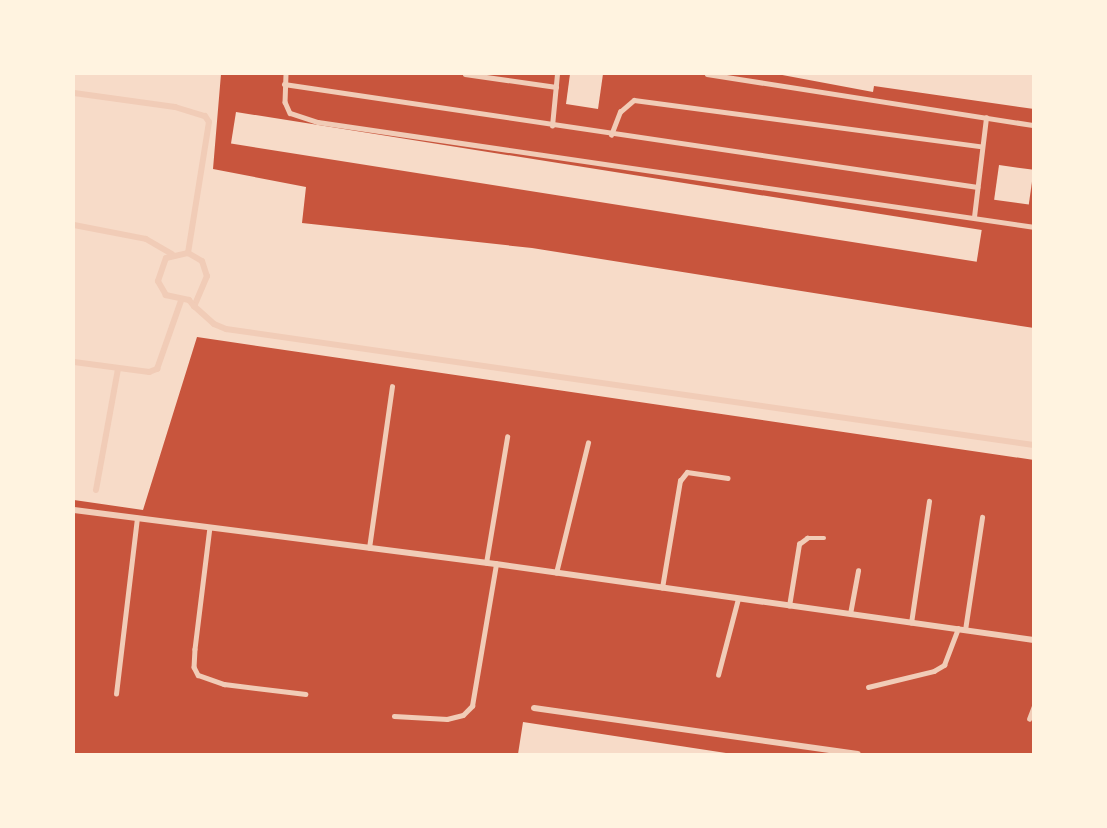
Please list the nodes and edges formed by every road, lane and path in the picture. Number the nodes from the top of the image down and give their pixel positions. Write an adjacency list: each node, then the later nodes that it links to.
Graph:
1 (286, 74): 5 (lane)
2 (465, 74): 6 (lane)
3 (557, 74): 6 (lane)
4 (707, 74): 8 (lane)
5 (284, 84): 10 (lane); 14 (lane)
6 (556, 87): 10 (lane)
7 (74, 93): 17 (street)
8 (986, 118): 9 (lane); 12 (lane)
9 (1034, 125)
10 (552, 126): 11 (lane)
11 (611, 135): 12 (lane); 13 (lane)
12 (981, 146): 13 (lane)
13 (977, 187): 14 (lane)
14 (974, 217): 16 (lane)
15 (74, 225): 18 (street)
16 (1034, 227)
17 (188, 253): 18 (street); 20 (street)
18 (172, 254): 19 (street)
19 (181, 301): 20 (street); 22 (street)
20 (194, 306): 26 (street)
21 (74, 362): 22 (street)
22 (118, 369): 28 (street)
23 (392, 387): 35 (lane)
24 (507, 437): 36 (lane)
25 (588, 443): 39 (lane)
26 (1034, 445)
27 (728, 478): 40 (lane)
28 (96, 490)
29 (929, 501): 44 (lane)
30 (74, 510): 32 (street)
31 (982, 517): 45 (lane)
32 (137, 518): 33 (street); 49 (lane)
33 (210, 528): 35 (street); 50 (lane)
34 (824, 538): 42 (lane)
35 (369, 548): 36 (street)
36 (486, 563): 37 (street)
37 (496, 564): 39 (street); 53 (lane)
38 (858, 572): 43 (lane)
39 (556, 573): 40 (street)
40 (662, 588): 41 (street)
41 (738, 599): 42 (street); 47 (lane)
42 (789, 606): 43 (street)
43 (850, 614): 44 (street)
44 (911, 623): 45 (street)
45 (962, 629): 46 (street); 48 (lane)
46 (1034, 640)
47 (718, 675)
48 (868, 687)
49 (116, 694)
50 (305, 694)
51 (1034, 706): 54 (lane)
52 (534, 708): 55 (street)
53 (394, 716)
54 (1029, 719)
55 (858, 754)

